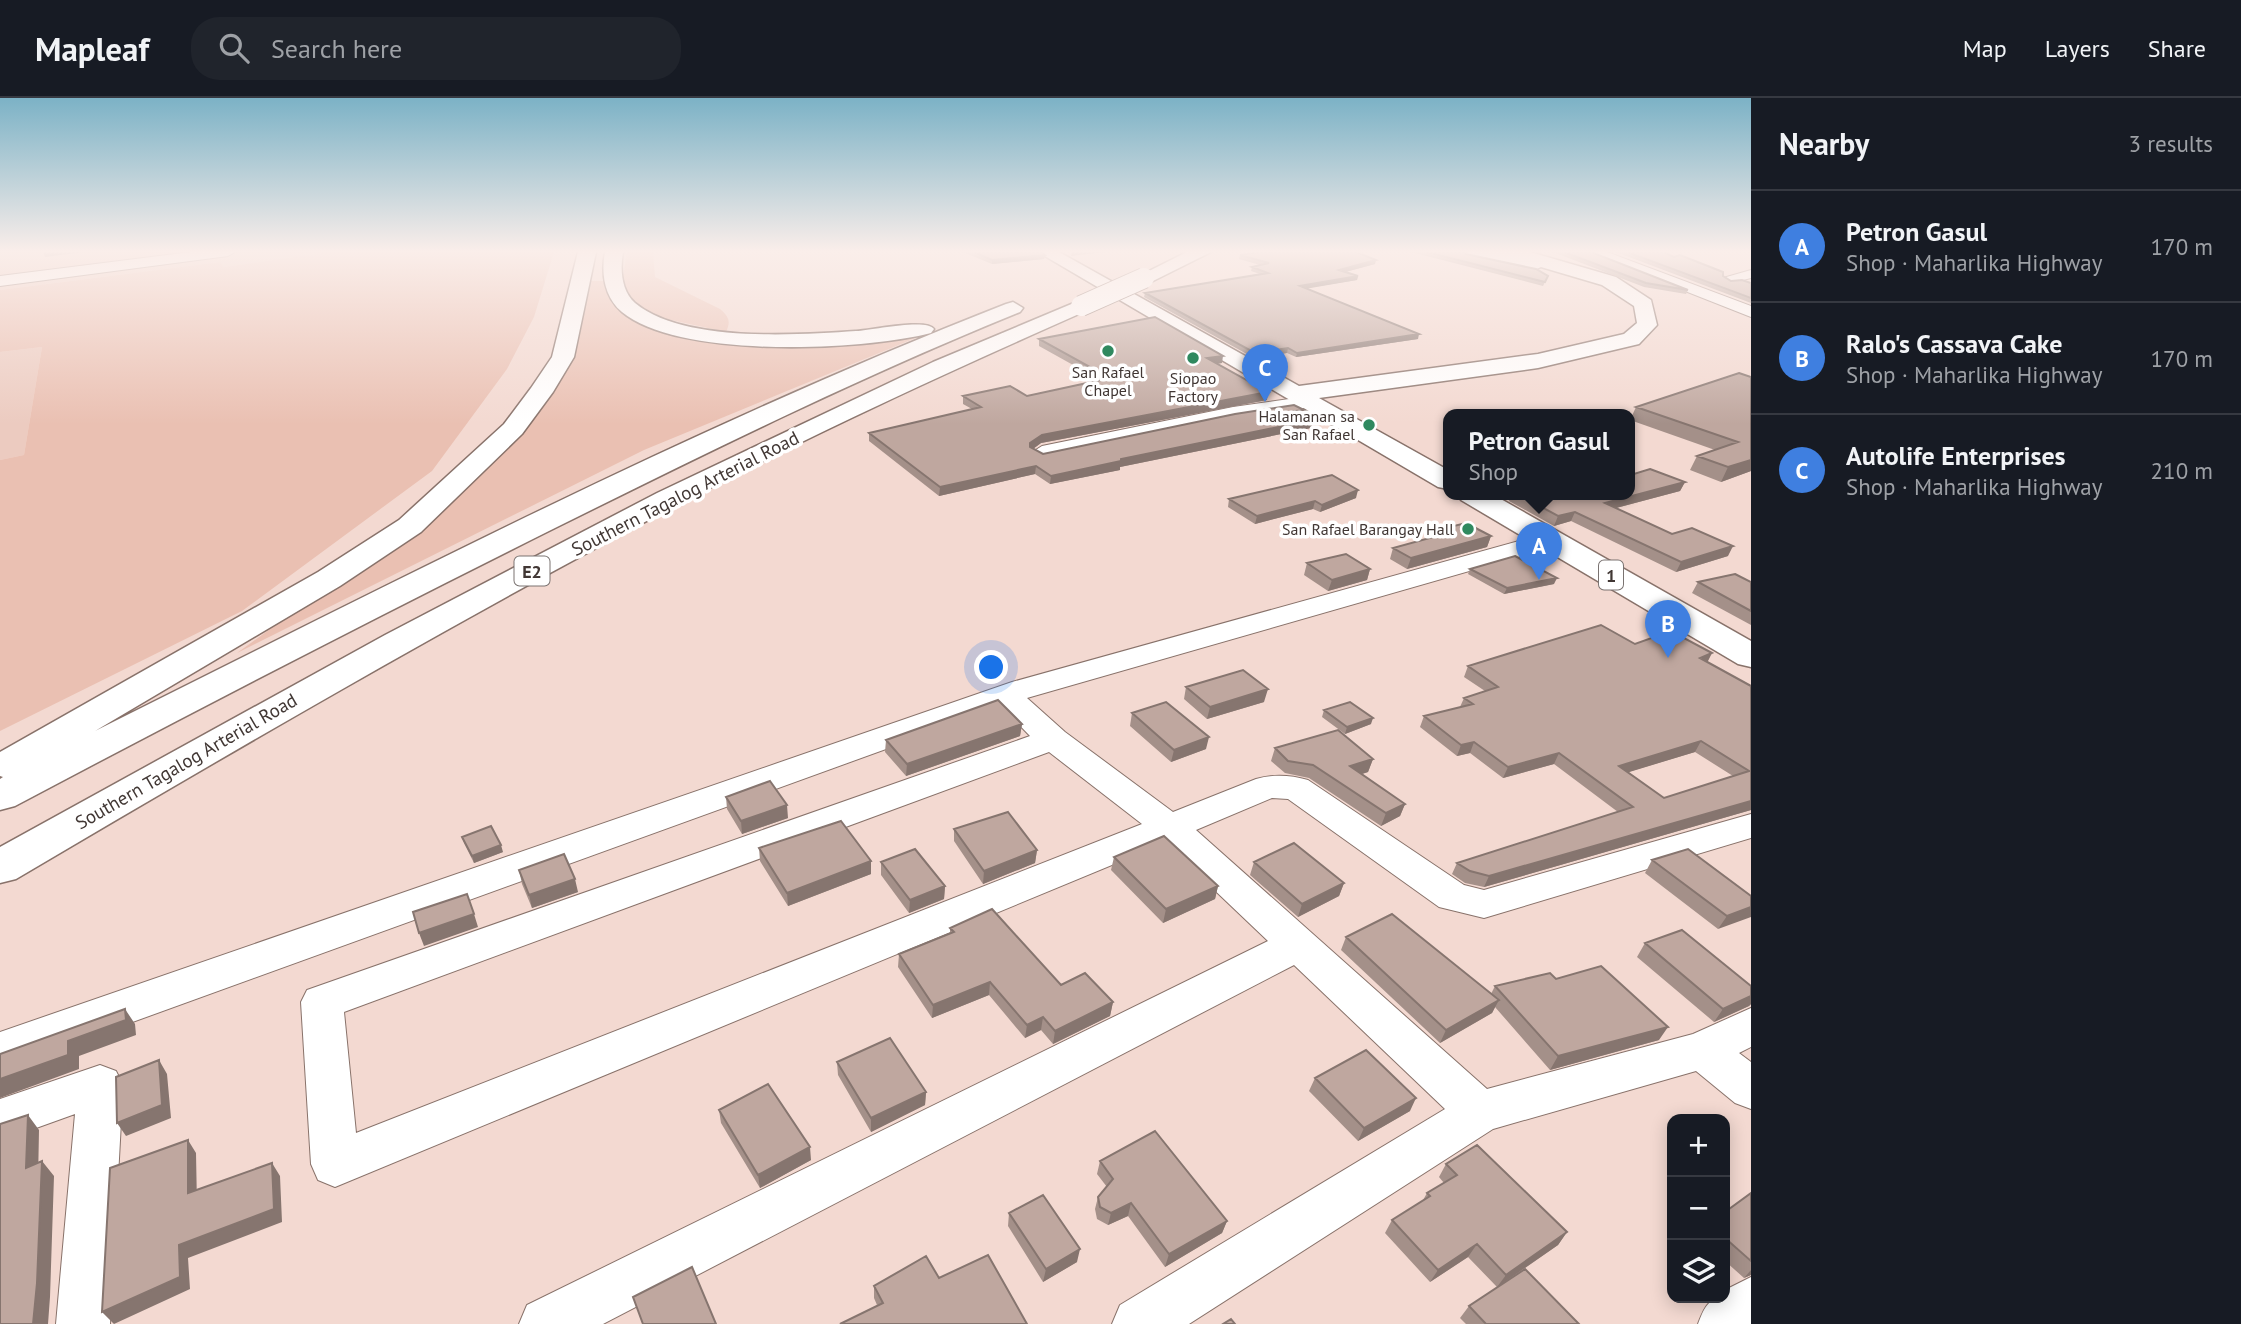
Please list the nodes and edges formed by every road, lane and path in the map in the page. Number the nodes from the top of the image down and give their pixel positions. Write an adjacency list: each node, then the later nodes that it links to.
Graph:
1 (574, 309): 18 (highway)
2 (631, 309): 3 (highway, Southern Tagalog Arterial Road / E2)
3 (999, 309)
4 (1010, 309): 19 (highway, Southern Tagalog Arterial Road / E2)
5 (1052, 309): 22 (highway, Southern Tagalog Arterial Road / E2)
6 (1146, 309): 9 (highway)
7 (1615, 309): 9 (highway)
8 (1645, 309): 10 (highway)
9 (1271, 380): 10 (highway)
10 (1302, 398): 11 (street); 12 (highway)
11 (1042, 453)
12 (1443, 478)
13 (1481, 500): 14 (highway, 1)
14 (1551, 540): 15 (highway, 1); 26 (street)
15 (1751, 656)
16 (1015, 704): 17 (street)
17 (1053, 739): 21 (street); 21 (street)
18 (0, 770)
19 (0, 796)
20 (1751, 826): 21 (street)
21 (1171, 828): 23 (street)
22 (0, 867)
23 (1297, 945): 28 (street); 32 (street)
24 (1751, 1026): 25 (street)
25 (1703, 1050): 27 (street); 28 (street)
26 (0, 1051)
27 (1751, 1089)
28 (1480, 1112): 33 (street)
29 (0, 1119): 31 (street)
30 (1751, 1304): 34 (street)
31 (83, 1324)
32 (546, 1324)
33 (1139, 1324)
34 (1726, 1324)

